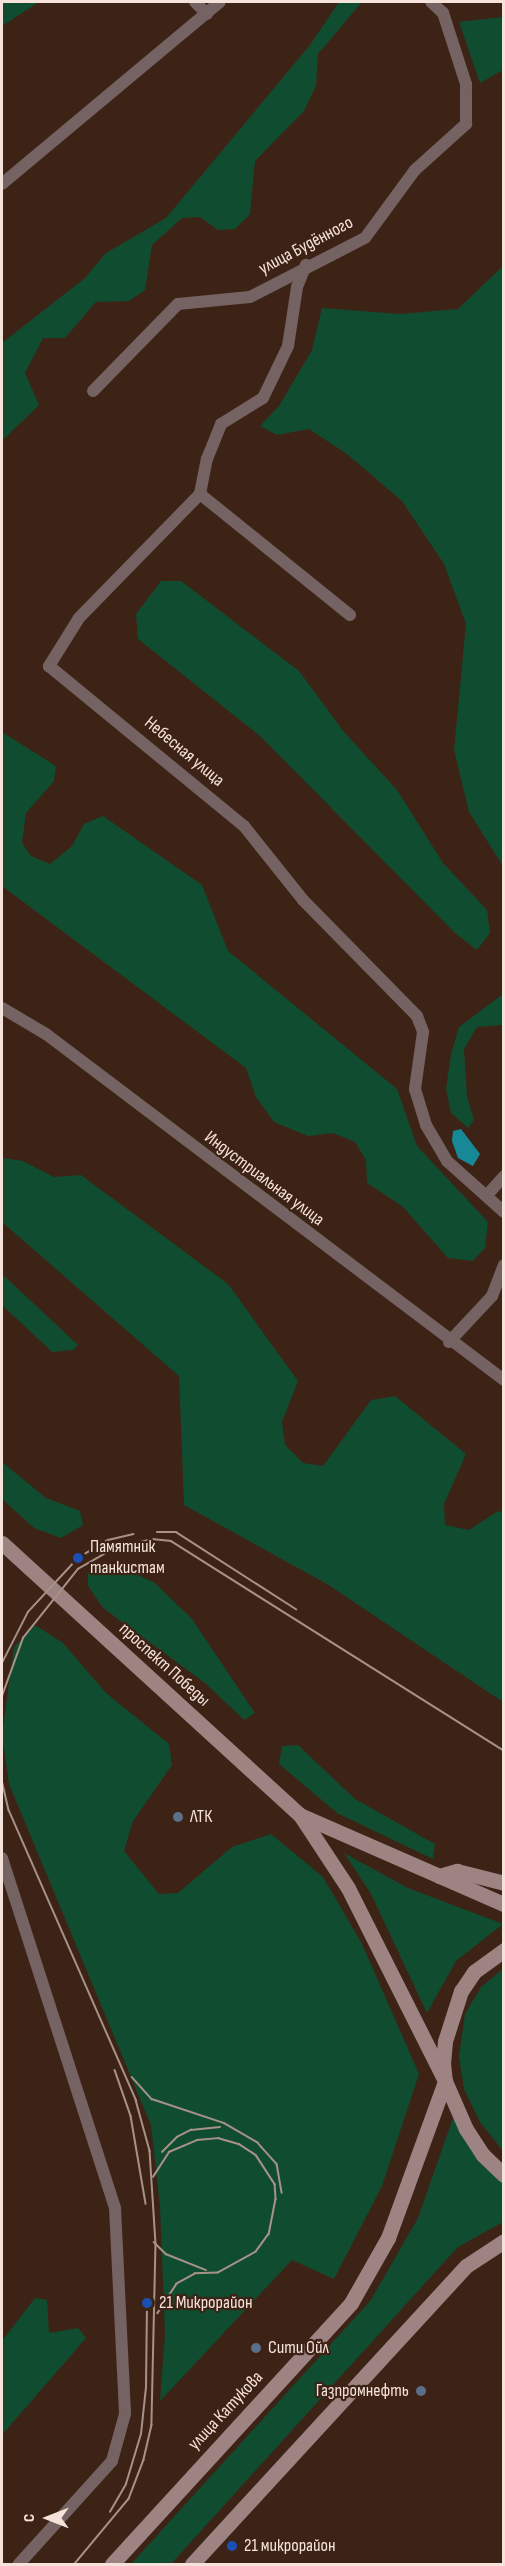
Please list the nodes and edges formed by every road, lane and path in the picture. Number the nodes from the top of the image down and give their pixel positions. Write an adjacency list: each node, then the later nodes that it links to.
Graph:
1 (195, 2): 4 (street)
2 (220, 2): 4 (street)
3 (431, 2): 6 (street, улица Будённого)
4 (207, 14): 5 (street)
5 (2, 184)
6 (306, 265): 7 (street, улица Будённого); 8 (street)
7 (93, 391)
8 (200, 494): 9 (street); 12 (street, Небесная улица)
9 (350, 615)
10 (2, 1008): 15 (street, Индустриальная улица)
11 (504, 1176): 12 (street)
12 (488, 1194): 13 (street, Небесная улица)
13 (504, 1212)
14 (504, 1265): 15 (street)
15 (449, 1342): 16 (street, Индустриальная улица)
16 (504, 1380)
17 (2, 1543): 18 (main road, проспект Победы)
18 (300, 1815): 20 (main road); 24 (main road)
19 (2, 1858): 27 (street)
20 (439, 1876): 21 (main road); 22 (main road)
21 (504, 1883)
22 (504, 1904)
23 (504, 1950): 24 (main road)
24 (445, 2081): 25 (main road); 28 (main road, улица Катукова)
25 (504, 2175)
26 (504, 2241): 29 (main road)
27 (20, 2565)
28 (112, 2565)
29 (192, 2565)

